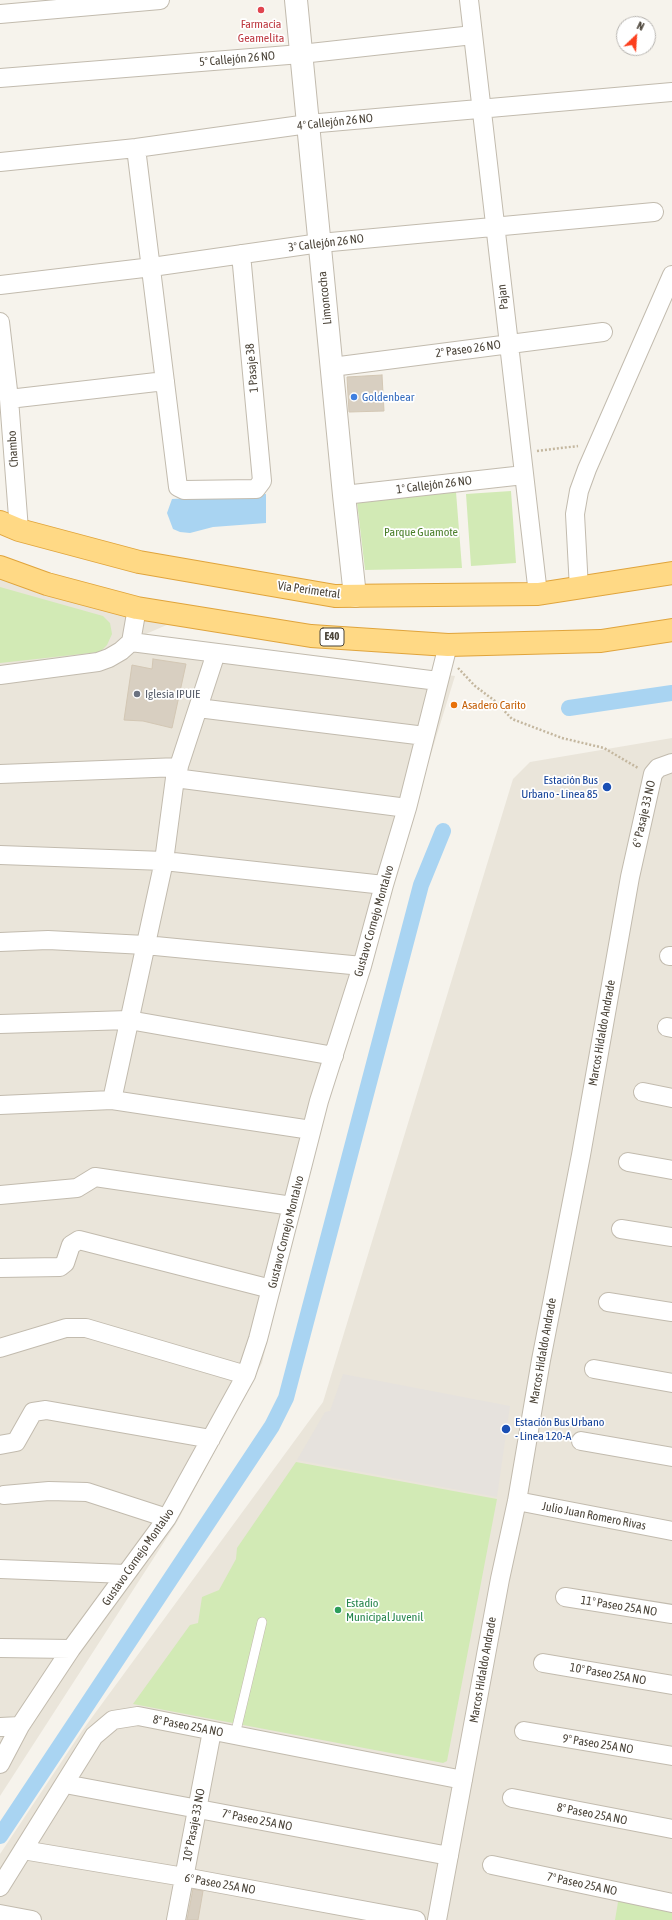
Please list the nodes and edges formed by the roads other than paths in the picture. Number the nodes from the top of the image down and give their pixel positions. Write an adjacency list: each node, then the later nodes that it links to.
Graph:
1 (160, 0): 4 (street)
2 (296, 0): 6 (street, Limoncocha)
3 (470, 0): 5 (street, Pajan)
4 (0, 14)
5 (473, 35): 6 (street, 5º Callejón 26 NO); 9 (street, Pajan)
6 (301, 54): 7 (street, 5º Callejón 26 NO); 10 (street, Limoncocha)
7 (0, 78)
8 (672, 92): 9 (street, 4º Callejón 26 NO)
9 (482, 108): 10 (street, 4º Callejón 26 NO); 14 (street, Pajan)
10 (308, 124): 11 (street, 4º Callejón 26 NO); 15 (street, Limoncocha)
11 (136, 148): 12 (street, 4º Callejón 26 NO); 17 (street)
12 (0, 162)
13 (654, 212): 14 (street, 3º Callejón 26 NO)
14 (496, 227): 15 (street, 3º Callejón 26 NO); 22 (street, Pajan)
15 (320, 243): 16 (street, 3º Callejón 26 NO); 23 (street, Limoncocha)
16 (241, 254): 17 (street, 3º Callejón 26 NO); 24 (street, 1 Pasaje 38)
17 (152, 267): 19 (street, 3º Callejón 26 NO); 24 (street)
18 (672, 275): 31 (street)
19 (0, 285)
20 (0, 322): 25 (street, Chambo)
21 (603, 332): 22 (street, 2° Paseo 26 NO)
22 (509, 344): 23 (street, 2° Paseo 26 NO); 26 (street, Pajan)
23 (332, 367): 27 (street, Limoncocha)
24 (165, 381): 25 (street)
25 (9, 399): 28 (street, Chambo)
26 (524, 475): 27 (street, 1º Callejón 26 NO); 32 (street, Pajan)
27 (344, 495): 33 (street, Limoncocha)
28 (9, 526): 33 (highway, Vía Perimetral)
29 (0, 567): 34 (highway, E40)
30 (672, 573): 31 (highway, Vía Perimetral)
31 (579, 589): 32 (highway, Vía Perimetral)
32 (538, 594): 33 (highway, Vía Perimetral)
33 (355, 596)
34 (137, 608): 36 (street); 38 (highway, E40)
35 (672, 630): 38 (highway, E40)
36 (131, 642): 37 (street); 39 (street)
37 (216, 653): 40 (street); 41 (street)
38 (446, 653): 40 (street, Gustavo Cornejo Montalvo)
39 (0, 675)
40 (438, 681): 42 (street, Gustavo Cornejo Montalvo)
41 (198, 708): 42 (street); 44 (street)
42 (425, 736): 46 (street, Gustavo Cornejo Montalvo)
43 (672, 763): 49 (street, 6º Pasaje 33 NO)
44 (177, 772): 45 (street); 46 (street); 48 (street)
45 (0, 774)
46 (407, 808): 50 (street, Gustavo Cornejo Montalvo)
47 (0, 855): 48 (street)
48 (164, 861): 50 (street); 52 (street)
49 (630, 877): 81 (street, Marcos Hidaldo Andrade)
50 (384, 885): 53 (street, Gustavo Cornejo Montalvo)
51 (0, 942): 52 (street)
52 (145, 945): 53 (street); 54 (street)
53 (362, 966): 56 (street, Gustavo Cornejo Montalvo)
54 (129, 1020): 55 (street); 56 (street); 59 (street)
55 (0, 1024)
56 (334, 1056): 61 (street, Gustavo Cornejo Montalvo)
57 (643, 1092): 58 (street)
58 (672, 1098)
59 (112, 1100): 60 (street); 61 (street)
60 (0, 1105)
61 (311, 1130): 65 (street, Gustavo Cornejo Montalvo)
62 (628, 1162): 63 (street)
63 (672, 1170)
64 (0, 1195): 65 (street)
65 (292, 1206): 69 (street, Gustavo Cornejo Montalvo)
66 (621, 1229): 67 (street)
67 (672, 1237)
68 (0, 1268): 69 (street)
69 (271, 1289): 74 (street, Gustavo Cornejo Montalvo)
70 (608, 1302): 71 (street)
71 (672, 1312)
72 (0, 1348): 74 (street)
73 (594, 1368): 75 (street)
74 (246, 1374): 76 (street, Gustavo Cornejo Montalvo)
75 (672, 1383)
76 (211, 1439): 78 (street); 82 (street, Gustavo Cornejo Montalvo)
77 (581, 1441): 79 (street)
78 (0, 1445)
79 (672, 1456)
80 (4, 1495): 82 (street)
81 (517, 1501): 83 (street, Julio Juan Romero Rivas); 100 (street, Marcos Hidaldo Andrade)
82 (167, 1518): 85 (street, Gustavo Cornejo Montalvo)
83 (672, 1532)
84 (0, 1569): 85 (street)
85 (126, 1574): 90 (street, Gustavo Cornejo Montalvo)
86 (565, 1597): 87 (street, 11º Paseo 25A NO)
87 (672, 1614)
88 (262, 1622): 97 (lane)
89 (0, 1648): 90 (street)
90 (71, 1649): 93 (street, Gustavo Cornejo Montalvo)
91 (543, 1663): 92 (street, 10º Paseo 25A NO)
92 (672, 1685)
93 (20, 1726): 94 (street); 99 (street, Gustavo Cornejo Montalvo)
94 (0, 1727)
95 (212, 1731): 97 (street, 8° Paseo 25A NO); 101 (street, 8° Paseo 25A NO); 103 (street, 10° Pasaje 33 NO)
96 (524, 1731): 98 (street, 9º Paseo 25A NO)
97 (235, 1735): 100 (street, 8° Paseo 25A NO)
98 (672, 1756)
99 (0, 1764)
100 (463, 1780): 106 (street, Marcos Hidaldo Andrade)
101 (65, 1784): 103 (street, 7º Paseo 25A NO); 105 (street, 8° Paseo 25A NO)
102 (512, 1798): 104 (street, 8º Paseo 25A NO)
103 (198, 1808): 106 (street, 7º Paseo 25A NO); 108 (street, 10° Pasaje 33 NO)
104 (672, 1829)
105 (23, 1850): 108 (street, 6º Paseo 25A NO); 109 (street, 8° Paseo 25A NO)
106 (449, 1856): 115 (street, Marcos Hidaldo Andrade)
107 (492, 1865): 110 (street, 7º Paseo 25A NO)
108 (184, 1877): 113 (street, 10° Pasaje 33 NO); 114 (street, 6º Paseo 25A NO)
109 (0, 1887)
110 (672, 1903)
111 (0, 1914): 112 (street)
112 (32, 1920)
113 (176, 1920)
114 (416, 1920)
115 (437, 1920)

